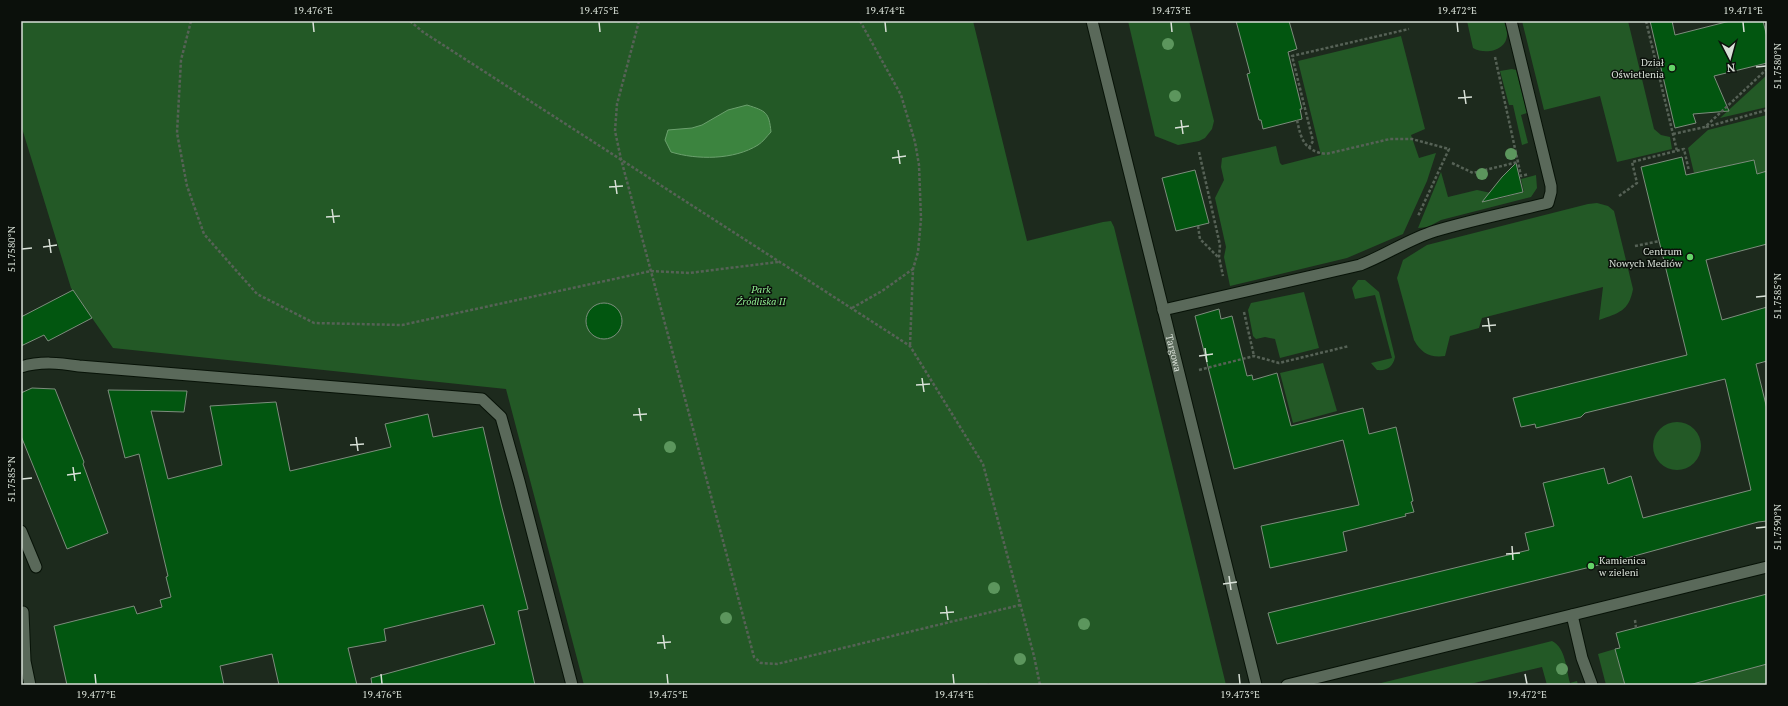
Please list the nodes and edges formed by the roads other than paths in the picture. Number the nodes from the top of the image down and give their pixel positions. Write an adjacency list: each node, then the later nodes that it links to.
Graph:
1 (1092, 21): 3 (street, Targowa)
2 (1511, 21): 3 (street)
3 (1163, 310): 12 (street, Targowa)
4 (21, 367): 11 (street)
5 (21, 531): 6 (street)
6 (36, 566)
7 (1767, 567): 9 (street)
8 (23, 612): 10 (street)
9 (1572, 615): 13 (street); 14 (street)
10 (30, 685)
11 (572, 685)
12 (1256, 685)
13 (1287, 685)
14 (1592, 685)

